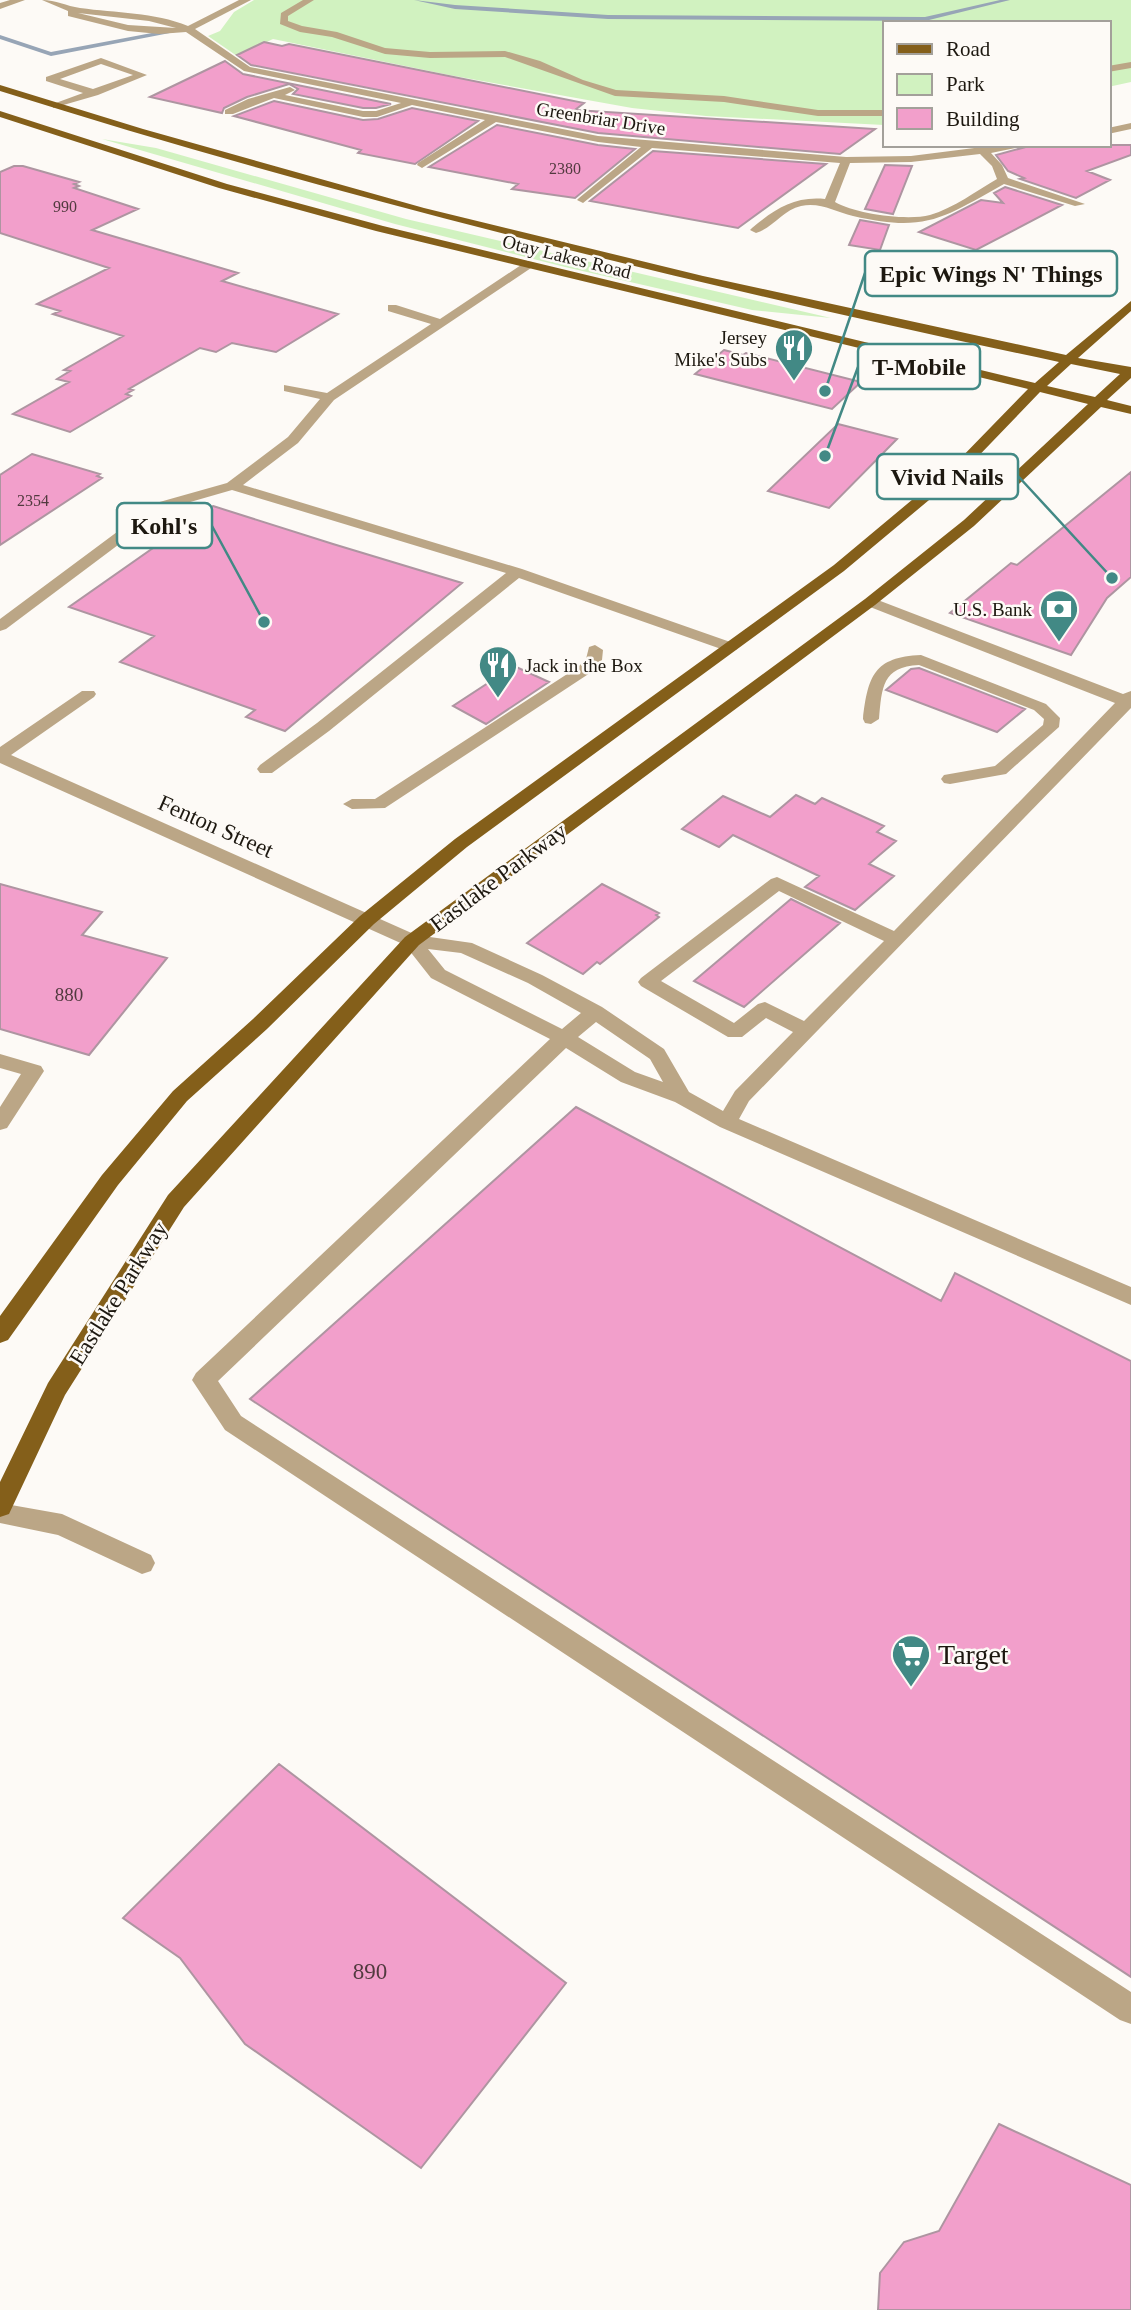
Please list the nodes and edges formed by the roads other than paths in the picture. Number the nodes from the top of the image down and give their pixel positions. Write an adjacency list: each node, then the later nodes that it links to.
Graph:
1 (20, 0): 6 (street)
2 (47, 0): 7 (street)
3 (87, 0): 7 (street)
4 (246, 0): 8 (street)
5 (309, 0): 18 (street)
6 (0, 6)
7 (69, 8): 8 (street)
8 (187, 29): 11 (street, Greenbriar Drive)
9 (1131, 65): 10 (street)
10 (1110, 69)
11 (308, 82): 14 (street); 15 (street, Greenbriar Drive)
12 (0, 88): 16 (main road, Otay Lakes Road)
13 (93, 93): 13 (street); 16 (street)
14 (278, 96): 15 (street); 17 (street)
15 (410, 103): 20 (street, Greenbriar Drive)
16 (57, 106): 37 (main road, Otay Lakes Road)
17 (229, 112)
18 (883, 113)
19 (0, 114): 33 (main road, Otay Lakes Road)
20 (493, 119): 23 (street, Greenbriar Drive); 27 (street)
21 (1131, 126): 22 (street)
22 (1110, 131)
23 (650, 145): 26 (street, Greenbriar Drive); 29 (street)
24 (1008, 147): 25 (street, Greenbriar Drive)
25 (982, 150): 26 (street, Greenbriar Drive); 28 (street)
26 (846, 160): 30 (street)
27 (422, 164)
28 (1003, 180): 30 (street); 31 (street)
29 (583, 200)
30 (829, 203): 32 (street)
31 (1079, 204)
32 (756, 230)
33 (528, 266): 36 (street); 40 (main road, Otay Lakes Road)
34 (1131, 305): 37 (main road, Eastlake Parkway)
35 (392, 308): 36 (street)
36 (441, 324): 41 (street)
37 (1067, 360): 38 (main road, Otay Lakes Road); 40 (main road, Eastlake Parkway)
38 (1130, 372): 42 (main road, Eastlake Parkway)
39 (289, 387): 41 (street)
40 (1038, 387): 42 (main road, Otay Lakes Road); 48 (main road, Eastlake Parkway)
41 (329, 397): 44 (street)
42 (1099, 403): 43 (main road, Otay Lakes Road); 46 (main road, Eastlake Parkway)
43 (1131, 410)
44 (232, 486): 45 (street); 47 (street)
45 (517, 572): 48 (street); 54 (street)
46 (870, 602): 51 (street); 59 (main road, Eastlake Parkway)
47 (0, 626)
48 (730, 647): 57 (main road, Eastlake Parkway)
49 (595, 650): 56 (street)
50 (88, 694): 53 (street)
51 (1130, 700): 58 (street)
52 (871, 719): 55 (street)
53 (0, 756): 57 (street, Fenton Street)
54 (266, 769)
55 (950, 779)
56 (352, 804)
57 (367, 920): 59 (street, Fenton Street); 68 (main road, Eastlake Parkway)
58 (897, 940): 61 (street); 61 (street)
59 (412, 941): 60 (street); 62 (street); 69 (main road, Eastlake Parkway)
60 (595, 1012): 62 (street); 64 (street)
61 (807, 1031): 65 (street)
62 (564, 1038): 64 (street); 72 (street)
63 (0, 1061): 66 (street)
64 (682, 1097): 65 (street)
65 (727, 1122): 67 (street)
66 (0, 1123)
67 (1131, 1296)
68 (0, 1334)
69 (0, 1507)
70 (0, 1513): 71 (street)
71 (142, 1563)
72 (1131, 2009)

